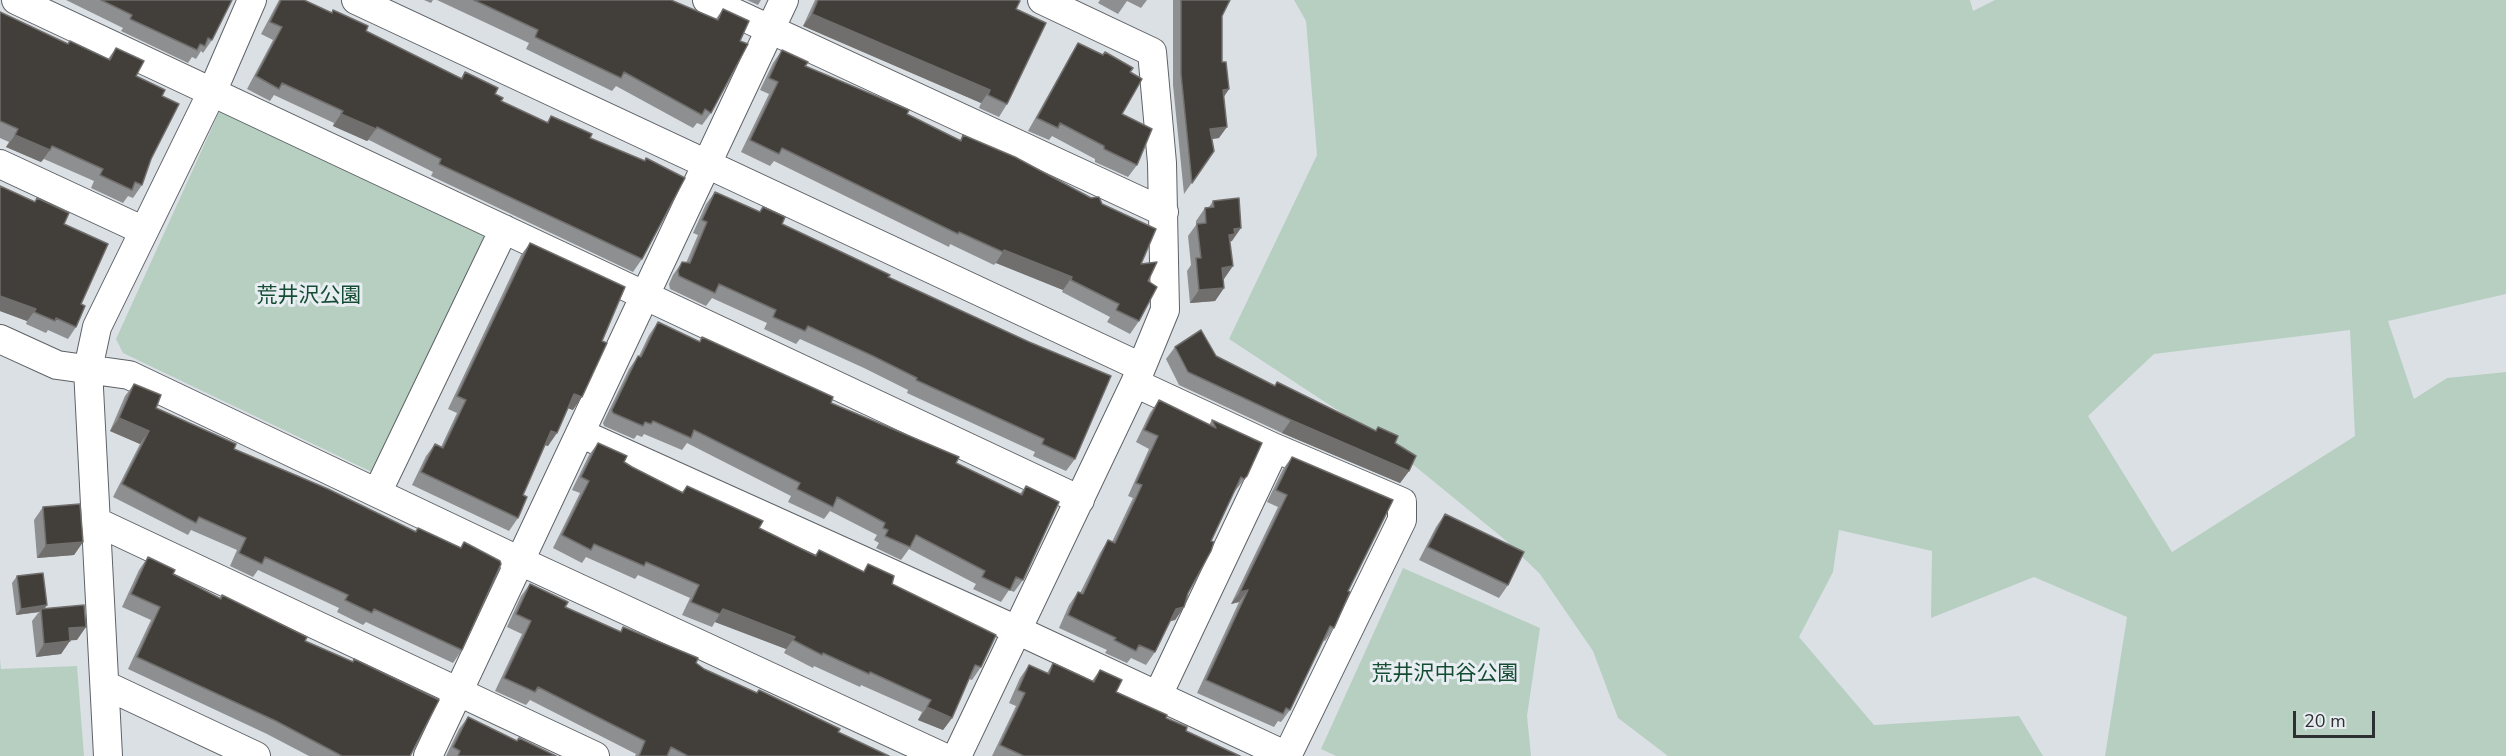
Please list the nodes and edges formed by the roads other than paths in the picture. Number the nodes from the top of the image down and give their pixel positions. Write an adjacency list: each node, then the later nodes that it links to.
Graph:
1 (16, 0): 8 (street)
2 (252, 0): 8 (street)
3 (356, 0): 10 (street)
4 (707, 0): 7 (street)
5 (784, 0): 7 (street)
6 (1042, 0): 11 (street)
7 (770, 29): 10 (street); 11 (street)
8 (213, 90): 12 (street); 13 (street)
9 (0, 164): 13 (street)
10 (707, 164): 14 (street); 17 (street)
11 (1164, 212): 17 (street)
12 (504, 229): 14 (street); 20 (street)
13 (142, 230): 16 (street)
14 (645, 296): 18 (street); 21 (street)
15 (0, 339): 16 (street)
16 (88, 369): 20 (street); 22 (street)
17 (1138, 375): 19 (street); 21 (street)
18 (580, 433): 23 (street); 24 (street)
19 (1275, 448): 27 (street); 34 (street)
20 (377, 493): 23 (street)
21 (1080, 500): 24 (street)
22 (95, 521): 25 (street); 26 (street)
23 (520, 561): 26 (street); 32 (street)
24 (1019, 631): 27 (street); 33 (street)
25 (105, 685): 28 (street); 29 (street)
26 (459, 692): 30 (street); 31 (street)
27 (1158, 695): 34 (street)
28 (108, 756)
29 (256, 756)
30 (428, 756)
31 (595, 756)
32 (941, 756)
33 (957, 756)
34 (1287, 756)

